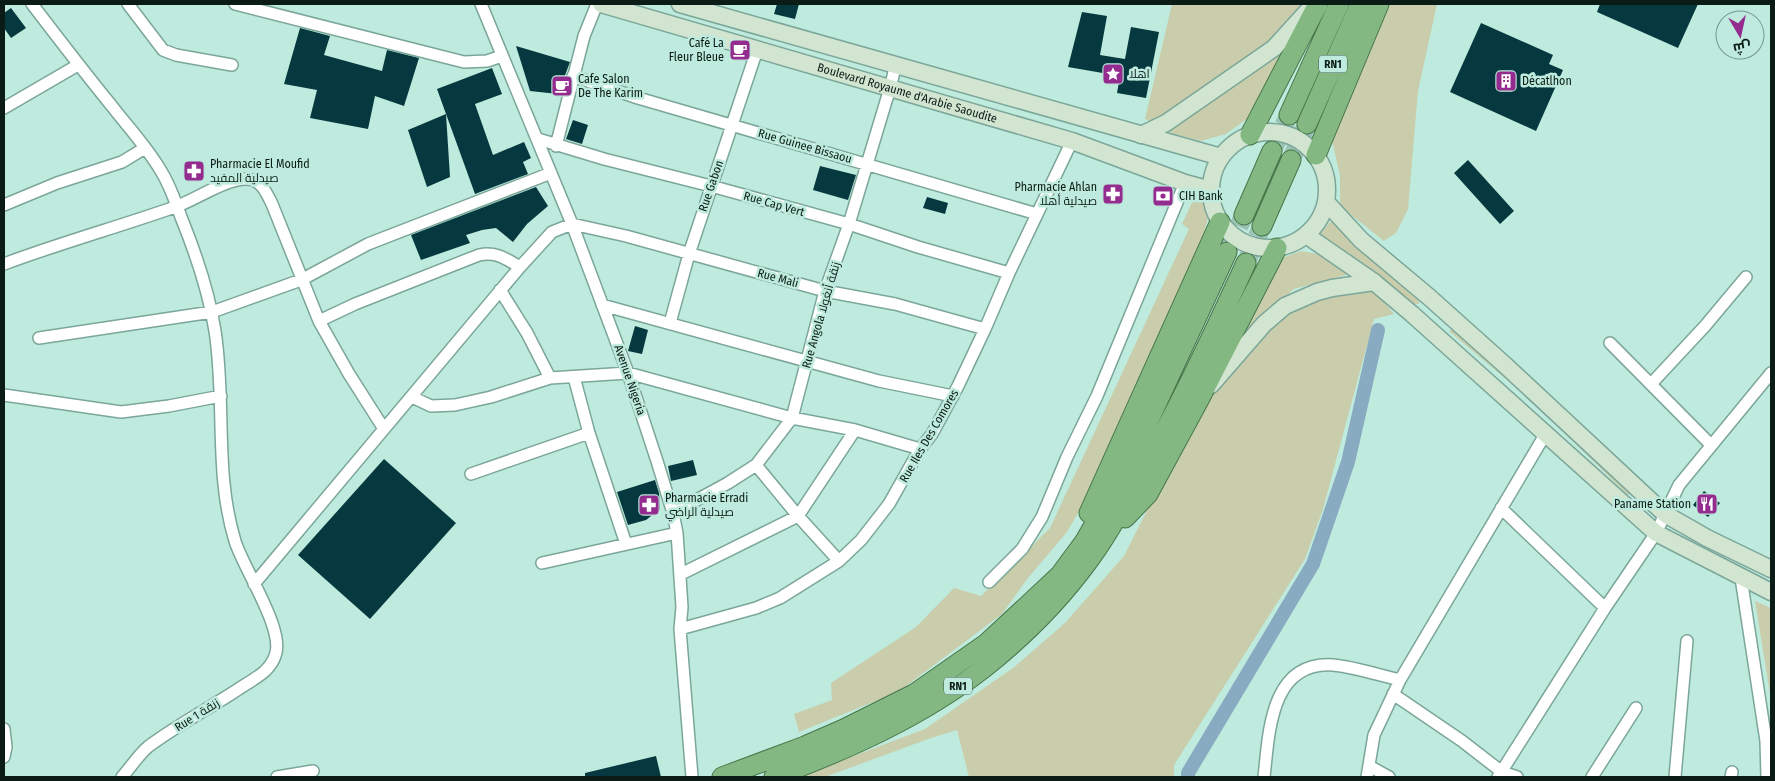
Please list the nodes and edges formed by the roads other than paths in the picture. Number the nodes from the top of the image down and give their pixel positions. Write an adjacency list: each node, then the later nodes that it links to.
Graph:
1 (32, 4): 15 (street)
2 (128, 4): 16 (street)
3 (236, 4): 13 (street)
4 (481, 4): 13 (street, Avenue Nigeria)
5 (599, 4): 12 (main road, Boulevard Royaume d'Arabie Saoudite); 17 (street)
6 (680, 4): 14 (main road, Boulevard Royaume d'Arabie Saoudite)
7 (1314, 4): 23 (main road)
8 (1318, 4): 24 (highway)
9 (1339, 4): 20 (highway, RN1)
10 (1360, 4): 21 (highway, RN1)
11 (1379, 4): 30 (highway)
12 (757, 50): 18 (main road, Boulevard Royaume d'Arabie Saoudite); 22 (street, Rue Gabon)
13 (502, 56): 25 (street, Avenue Nigeria)
14 (896, 64): 18 (street, Rue Angola زنقة أنغولا); 23 (main road, Boulevard Royaume d'Arabie Saoudite)
15 (78, 65): 19 (street); 28 (street)
16 (232, 65)
17 (573, 76): 22 (street, Rue Guinee Bissaou); 27 (street)
18 (890, 88): 26 (main road, Boulevard Royaume d'Arabie Saoudite); 33 (street, Rue Angola زنقة أنغولا)
19 (5, 104)
20 (1289, 115)
21 (1307, 124)
22 (733, 125): 33 (street, Rue Guinee Bissaou); 36 (street, Rue Gabon)
23 (1141, 134): 31 (main road, Boulevard Royaume d'Arabie Saoudite)
24 (1250, 135): 30 (main road); 31 (main road)
25 (538, 139): 27 (street, Rue Cap Vert); 34 (street, Avenue Nigeria)
26 (1072, 141): 35 (main road, Boulevard Royaume d'Arabie Saoudite); 41 (street, Rue Iles Des Comores)
27 (556, 146): 36 (street, Rue Cap Vert)
28 (145, 148): 39 (street); 40 (street)
29 (1272, 151): 42 (highway)
30 (1316, 155): 38 (main road)
31 (1221, 157): 37 (main road)
32 (1291, 160): 46 (highway)
33 (867, 164): 41 (street, Rue Guinee Bissaou); 45 (street, Rue Angola زنقة أنغولا)
34 (551, 173): 44 (street, Avenue Nigeria); 56 (street)
35 (1185, 183): 37 (main road, Boulevard Royaume d'Arabie Saoudite); 101 (street)
36 (711, 186): 45 (street, Rue Cap Vert); 50 (street, Rue Gabon)
37 (1211, 190): 43 (main road)
38 (1327, 202): 47 (main road); 89 (main road)
39 (4, 205)
40 (177, 207): 52 (street); 56 (street); 61 (street)
41 (1037, 214): 54 (street, Rue Iles Des Comores)
42 (1244, 215)
43 (1220, 222): 48 (main road); 99 (highway)
44 (572, 224): 50 (street, Rue Mali); 53 (street); 60 (street, Avenue Nigeria)
45 (848, 224): 54 (street, Rue Cap Vert); 59 (street, Rue Angola زنقة أنغولا)
46 (1262, 226)
47 (1306, 235): 48 (main road); 57 (main road)
48 (1277, 248): 77 (highway)
49 (1227, 252): 99 (highway, RN1)
50 (689, 254): 59 (street, Rue Mali); 63 (street, Rue Gabon)
51 (1246, 262): 93 (highway, RN1)
52 (4, 264)
53 (520, 267): 58 (street); 62 (street)
54 (1009, 272): 64 (street, Rue Iles Des Comores)
55 (1746, 277): 72 (street)
56 (301, 280): 61 (street); 62 (street)
57 (1374, 282): 77 (main road); 82 (main road)
58 (500, 290): 71 (street); 76 (street)
59 (825, 291): 64 (street, Rue Mali); 67 (street, Rue Angola زنقة أنغولا)
60 (602, 305): 63 (street); 68 (street, Avenue Nigeria)
61 (212, 312): 65 (street); 74 (street)
62 (319, 320): 79 (street)
63 (670, 323): 67 (street)
64 (985, 329): 75 (street, Rue Iles Des Comores)
65 (39, 338)
66 (1610, 343): 72 (street)
67 (808, 361): 75 (street); 78 (street, Rue Angola زنقة أنغولا)
68 (628, 373): 70 (street); 78 (street); 88 (street, Avenue Nigeria)
69 (1771, 373): 83 (street)
70 (574, 377): 71 (street); 81 (street)
71 (550, 378): 76 (street)
72 (1651, 384): 83 (street)
73 (4, 395): 74 (street)
74 (220, 396): 102 (street)
75 (953, 396): 84 (street, Rue Iles Des Comores)
76 (412, 397): 79 (street)
77 (1200, 398): 93 (highway)
78 (792, 418): 80 (street); 85 (street, Rue Angola زنقة أنغولا)
79 (384, 429): 102 (street)
80 (855, 430): 84 (street); 90 (street)
81 (589, 433): 86 (street); 94 (street)
82 (1546, 434): 87 (street); 92 (main road)
83 (1712, 445): 89 (street)
84 (920, 449): 95 (street, Rue Iles Des Comores)
85 (756, 465): 88 (street, Rue Angola زنقة أنغولا); 90 (street)
86 (471, 474)
87 (1502, 508): 104 (street); 107 (street)
88 (674, 513): 91 (street, Avenue Nigeria)
89 (1665, 514): 92 (street); 97 (main road)
90 (798, 516): 95 (street); 98 (street)
91 (676, 533): 94 (street); 98 (street, Avenue Nigeria)
92 (1656, 533): 100 (main road); 104 (street)
93 (1103, 541): 119 (highway, RN1)
94 (626, 544): 96 (street)
95 (840, 561): 105 (street, Rue Iles Des Comores)
96 (542, 563)
97 (1771, 569)
98 (681, 574): 105 (street, Avenue Nigeria)
99 (1060, 576): 118 (highway, RN1)
100 (1741, 578): 103 (main road); 125 (street)
101 (988, 582)
102 (254, 584): 115 (street, Rue 1 زنقة)
103 (1771, 592)
104 (1605, 608): 114 (street)
105 (680, 629): 117 (street, Avenue Nigeria)
106 (1687, 641): 124 (street)
107 (1400, 680): 108 (street); 120 (street)
108 (1393, 694): 113 (street); 114 (street)
109 (1636, 708): 123 (street)
110 (4, 729): 111 (street)
111 (4, 757)
112 (313, 770): 116 (street)
113 (1368, 772): 121 (street)
114 (1500, 774): 122 (street)
115 (122, 777)
116 (277, 777)
117 (692, 777)
118 (722, 777)
119 (774, 777)
120 (1264, 777)
121 (1389, 777)
122 (1516, 777)
123 (1592, 777)
124 (1675, 777)
125 (1766, 777)

